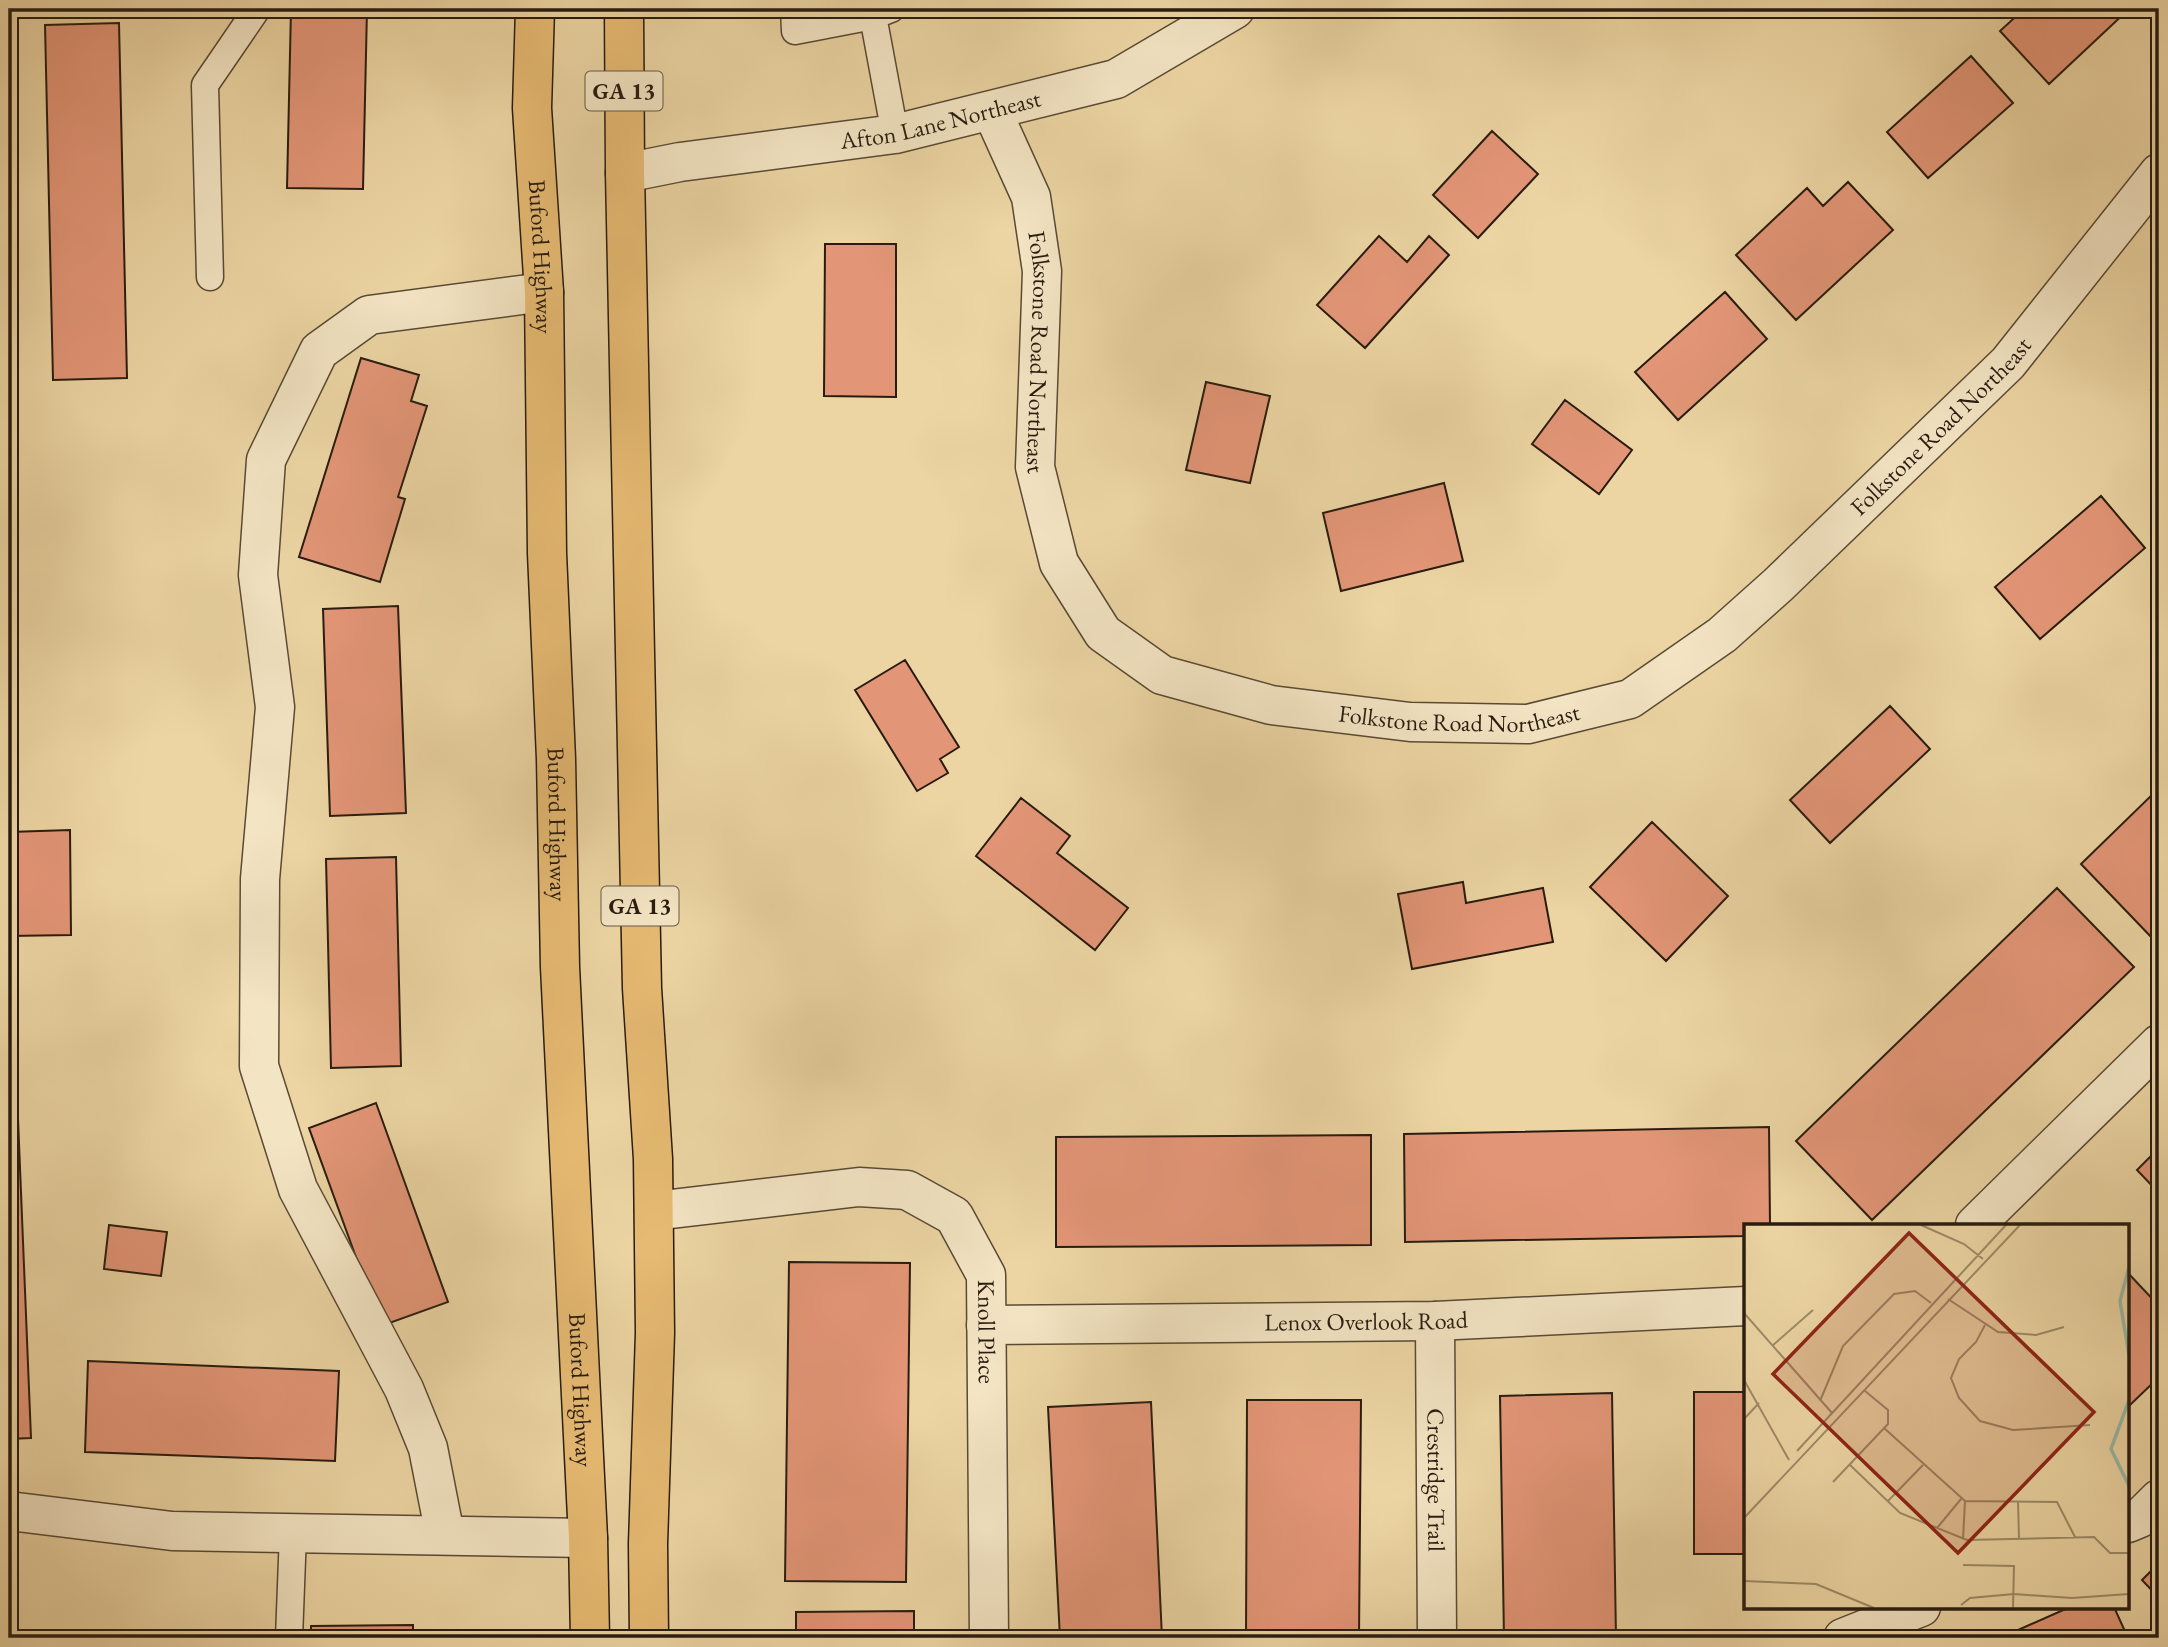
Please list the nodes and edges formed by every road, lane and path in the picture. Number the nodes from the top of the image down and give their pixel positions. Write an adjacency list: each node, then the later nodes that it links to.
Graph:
1 (257, 9): 11 (lane)
2 (535, 9): 12 (main road, Buford Highway)
3 (624, 9): 9 (main road, GA 13)
4 (794, 9): 6 (lane)
5 (1235, 9): 7 (street, Afton Lane Northeast)
6 (882, 12): 8 (lane)
7 (992, 111): 8 (street, Afton Lane Northeast); 10 (street, Folkstone Road Northeast)
8 (895, 134): 9 (street, Afton Lane Northeast)
9 (625, 173): 14 (main road, GA 13)
10 (2159, 173)
11 (210, 277)
12 (544, 292): 23 (street); 24 (main road, Buford Highway)
13 (2159, 1044): 15 (street)
14 (654, 1211): 18 (street, Knoll Place); 28 (main road, GA 13)
15 (1976, 1224)
16 (1744, 1306): 17 (street, Lenox Overlook Road)
17 (1435, 1321): 18 (street, Lenox Overlook Road); 30 (street, Crestridge Trail)
18 (986, 1325): 29 (street, Knoll Place)
19 (2159, 1499): 21 (street)
20 (9, 1511): 22 (street)
21 (2130, 1522)
22 (293, 1533): 23 (street); 26 (lane)
23 (445, 1535): 24 (street)
24 (588, 1538): 27 (main road, Buford Highway)
25 (1898, 1611): 31 (street)
26 (289, 1638)
27 (590, 1638)
28 (649, 1638)
29 (989, 1638)
30 (1437, 1638)
31 (1843, 1638)

